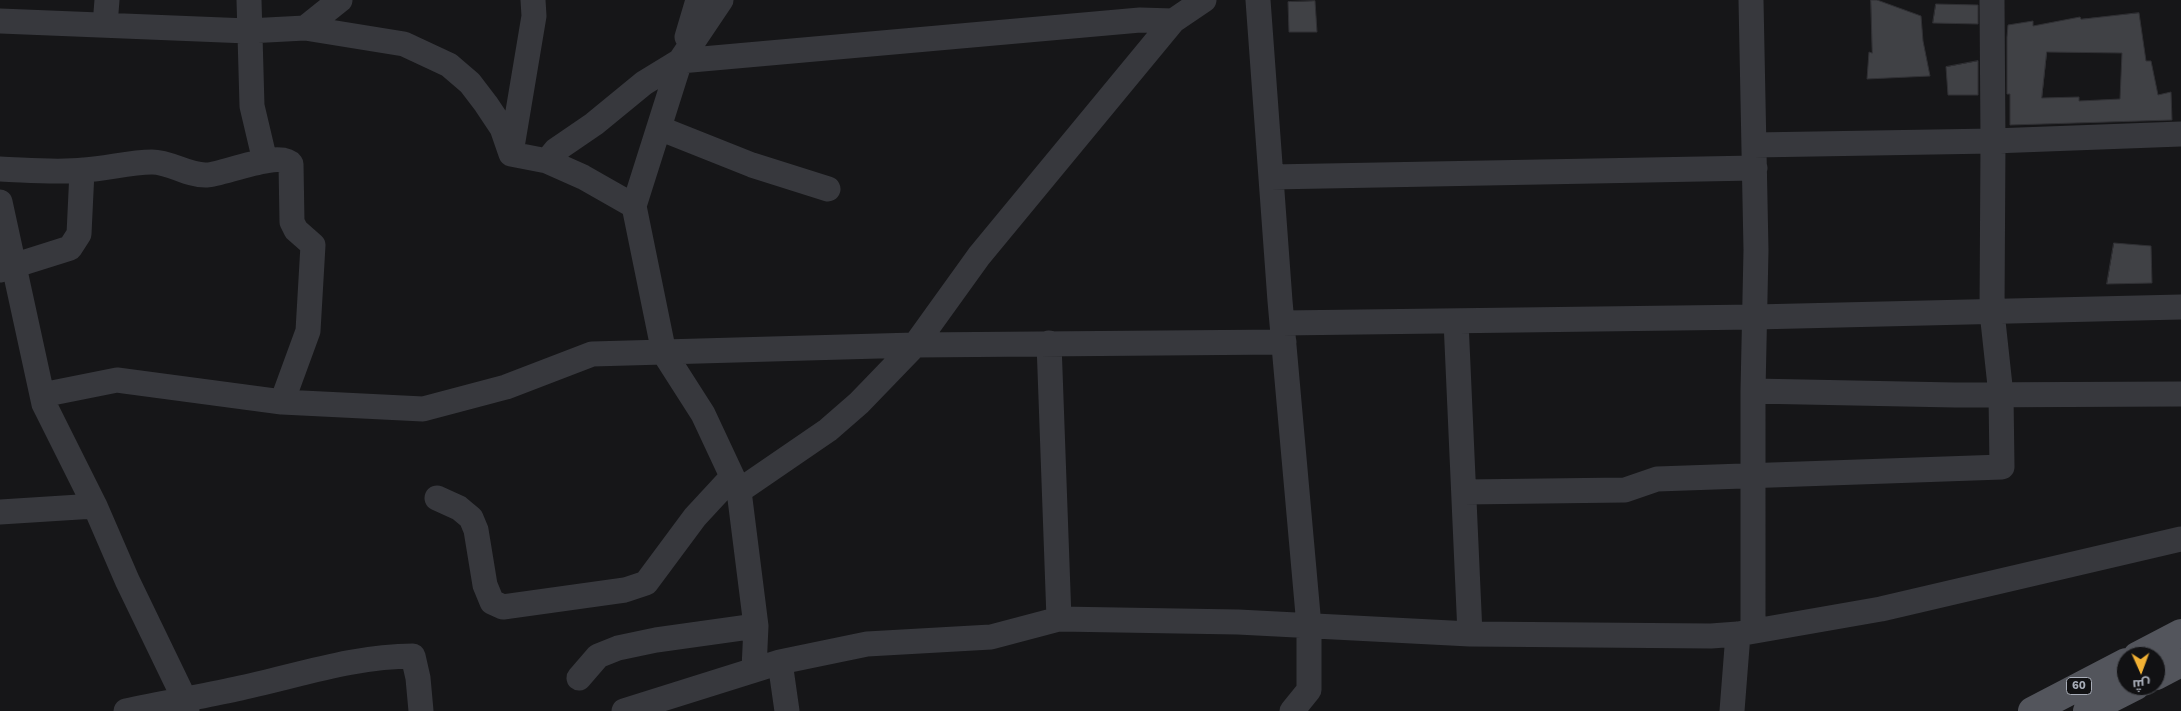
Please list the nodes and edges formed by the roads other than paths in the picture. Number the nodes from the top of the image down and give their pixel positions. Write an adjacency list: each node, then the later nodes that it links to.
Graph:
1 (107, 0): 14 (street)
2 (249, 0): 16 (street)
3 (340, 0): 15 (street)
4 (533, 0): 21 (street)
5 (698, 0): 17 (street)
6 (721, 0): 17 (street)
7 (1204, 0): 13 (street)
8 (1258, 0): 27 (street)
9 (1751, 0): 22 (street)
10 (1992, 0): 20 (street)
11 (1140, 10): 13 (street); 17 (street)
12 (0, 21): 14 (street)
13 (1173, 21): 38 (street)
14 (105, 26): 16 (street)
15 (305, 28): 16 (street); 21 (street)
16 (248, 31): 24 (street)
17 (680, 61): 18 (street); 23 (street)
18 (659, 128): 28 (street); 30 (street)
19 (2181, 134): 20 (street)
20 (1993, 141): 22 (street); 33 (street)
21 (511, 154): 23 (street)
22 (1754, 157): 27 (street); 34 (street)
23 (547, 160): 30 (street)
24 (265, 161): 26 (street); 44 (street)
25 (0, 169): 26 (street)
26 (82, 171): 31 (street)
27 (1271, 177): 36 (street)
28 (828, 189)
29 (0, 202): 31 (street)
30 (634, 206): 39 (street)
31 (8, 268): 42 (street)
32 (2181, 307): 33 (street)
33 (1992, 312): 34 (street); 43 (street)
34 (1755, 317): 35 (street); 40 (street)
35 (1456, 321): 36 (street); 47 (street)
36 (1283, 333): 37 (street); 54 (street)
37 (1049, 343): 38 (street); 52 (street)
38 (914, 345): 39 (street); 46 (street)
39 (664, 353): 44 (street); 46 (street)
40 (1753, 390): 43 (street); 45 (street)
41 (2181, 394): 43 (street)
42 (42, 395): 44 (street); 49 (street)
43 (2001, 395): 45 (street)
44 (282, 402)
45 (1753, 476): 47 (street); 55 (street)
46 (735, 484): 48 (street); 53 (street)
47 (1464, 492): 57 (street)
48 (436, 498)
49 (95, 506): 50 (street); 66 (street)
50 (0, 512)
51 (2181, 539): 55 (street)
52 (1059, 619): 54 (street); 59 (street)
53 (756, 626): 62 (street); 64 (street)
54 (1309, 626): 57 (street); 71 (street)
55 (1746, 632): 57 (street); 72 (street)
56 (2181, 633): 58 (main road)
57 (1470, 634)
58 (2156, 646)
59 (780, 662): 62 (street); 70 (street)
60 (2181, 663): 63 (main road)
61 (2116, 667): 73 (main road, 60)
62 (754, 669): 69 (street)
63 (2166, 671)
64 (579, 678)
65 (2116, 696): 74 (main road, 60)
66 (185, 705): 67 (street); 68 (street)
67 (126, 711)
68 (421, 711)
69 (624, 711)
70 (787, 711)
71 (1292, 711)
72 (1732, 711)
73 (2032, 711)
74 (2087, 711)

